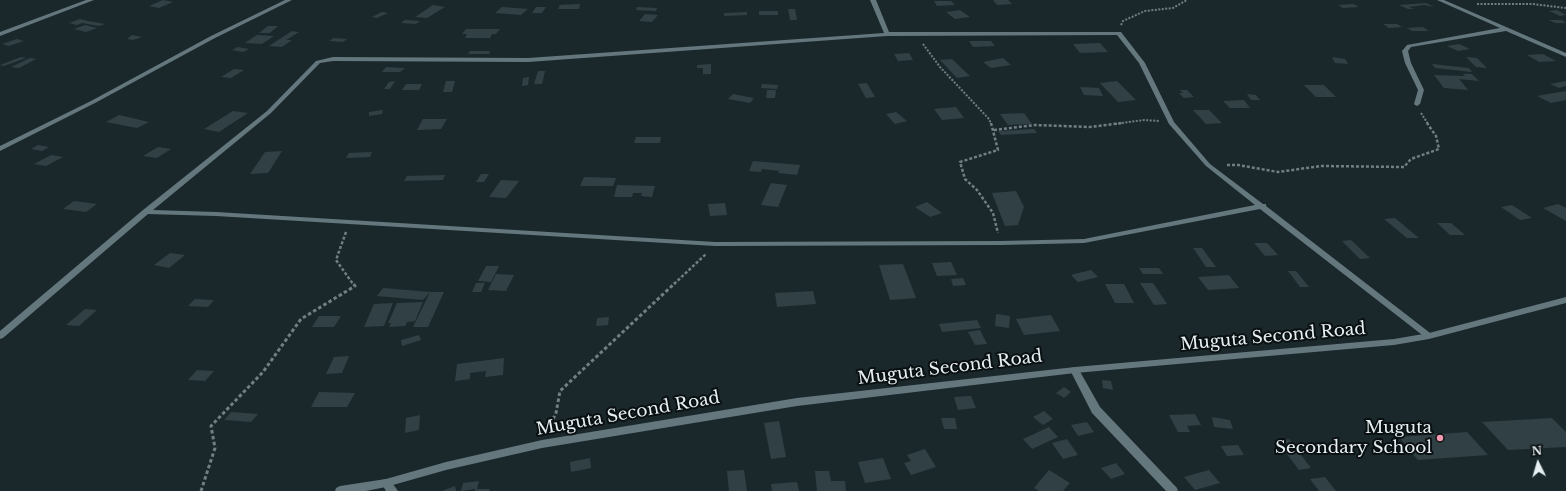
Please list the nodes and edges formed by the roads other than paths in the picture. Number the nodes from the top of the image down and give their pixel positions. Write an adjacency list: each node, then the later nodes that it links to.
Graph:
1 (91, 0): 6 (street)
2 (289, 0): 10 (street)
3 (872, 0): 7 (street)
4 (1440, 0): 5 (street)
5 (1506, 29): 8 (street); 9 (street)
6 (0, 34)
7 (887, 34): 11 (street); 12 (street)
8 (1566, 55)
9 (1417, 104)
10 (0, 149)
11 (1262, 206): 12 (street); 15 (street)
12 (146, 212): 14 (street)
13 (1566, 300): 15 (street, Muguta Second Road)
14 (0, 336)
15 (1429, 336): 16 (street, Muguta Second Road)
16 (1075, 370): 17 (street, Muguta Second Road); 19 (street)
17 (390, 487): 18 (street, Muguta Second Road)
18 (340, 491)
19 (1173, 491)

